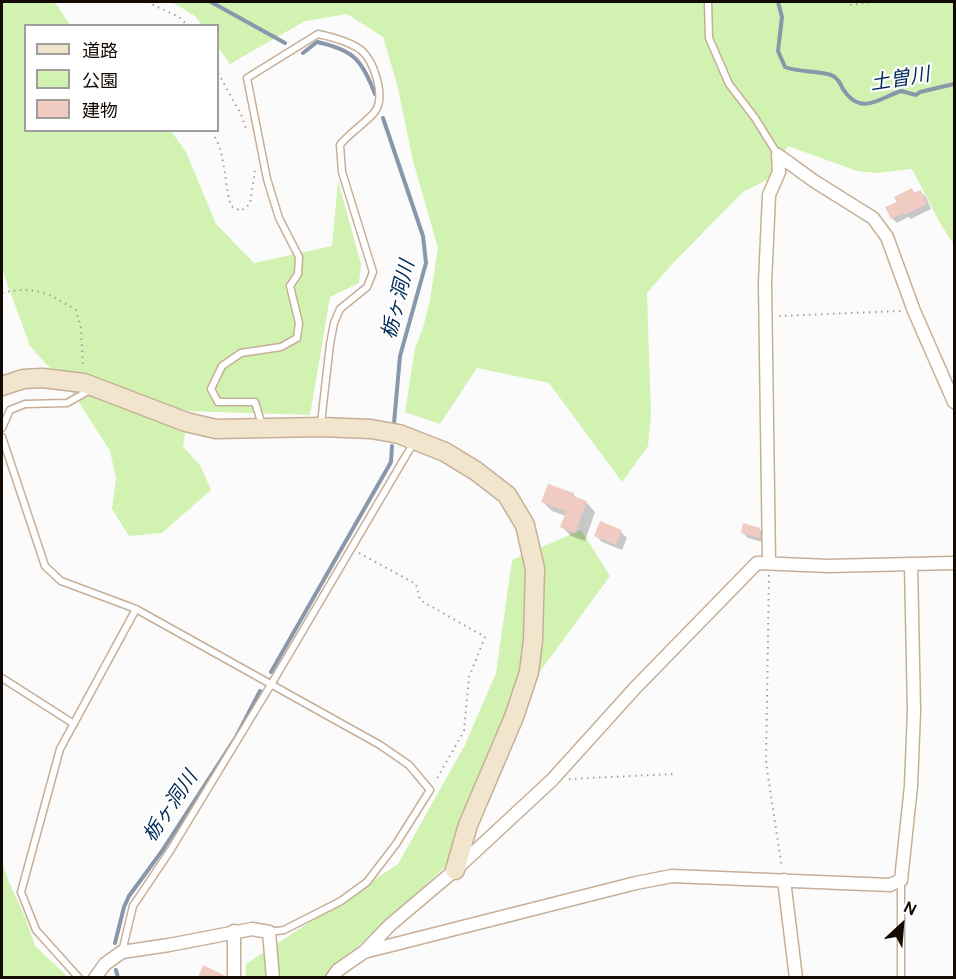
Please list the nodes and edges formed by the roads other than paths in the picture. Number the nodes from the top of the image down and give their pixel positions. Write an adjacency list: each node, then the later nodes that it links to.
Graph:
1 (708, 2): 2 (lane)
2 (778, 155): 5 (street); 11 (street)
3 (88, 385): 4 (street); 7 (lane); 8 (street)
4 (2, 386)
5 (954, 402)
6 (321, 427): 8 (street); 8 (lane); 10 (street)
7 (2, 428)
8 (263, 429)
9 (2, 437): 14 (lane)
10 (416, 439): 16 (lane); 18 (street)
11 (769, 563): 13 (street); 18 (street)
12 (954, 563): 13 (street)
13 (911, 564): 20 (street)
14 (136, 609): 16 (lane); 17 (lane)
15 (2, 678): 17 (lane)
16 (272, 683): 22 (lane); 23 (lane)
17 (74, 724): 25 (lane)
18 (455, 870): 24 (street)
19 (784, 880): 20 (street); 24 (street); 30 (street)
20 (901, 880): 31 (lane)
21 (234, 931): 22 (street); 23 (street); 27 (street)
22 (269, 932): 28 (street)
23 (122, 952): 26 (street)
24 (364, 952): 29 (street)
25 (79, 978)
26 (95, 978)
27 (234, 978)
28 (273, 978)
29 (332, 978)
30 (796, 978)
31 (901, 978)

